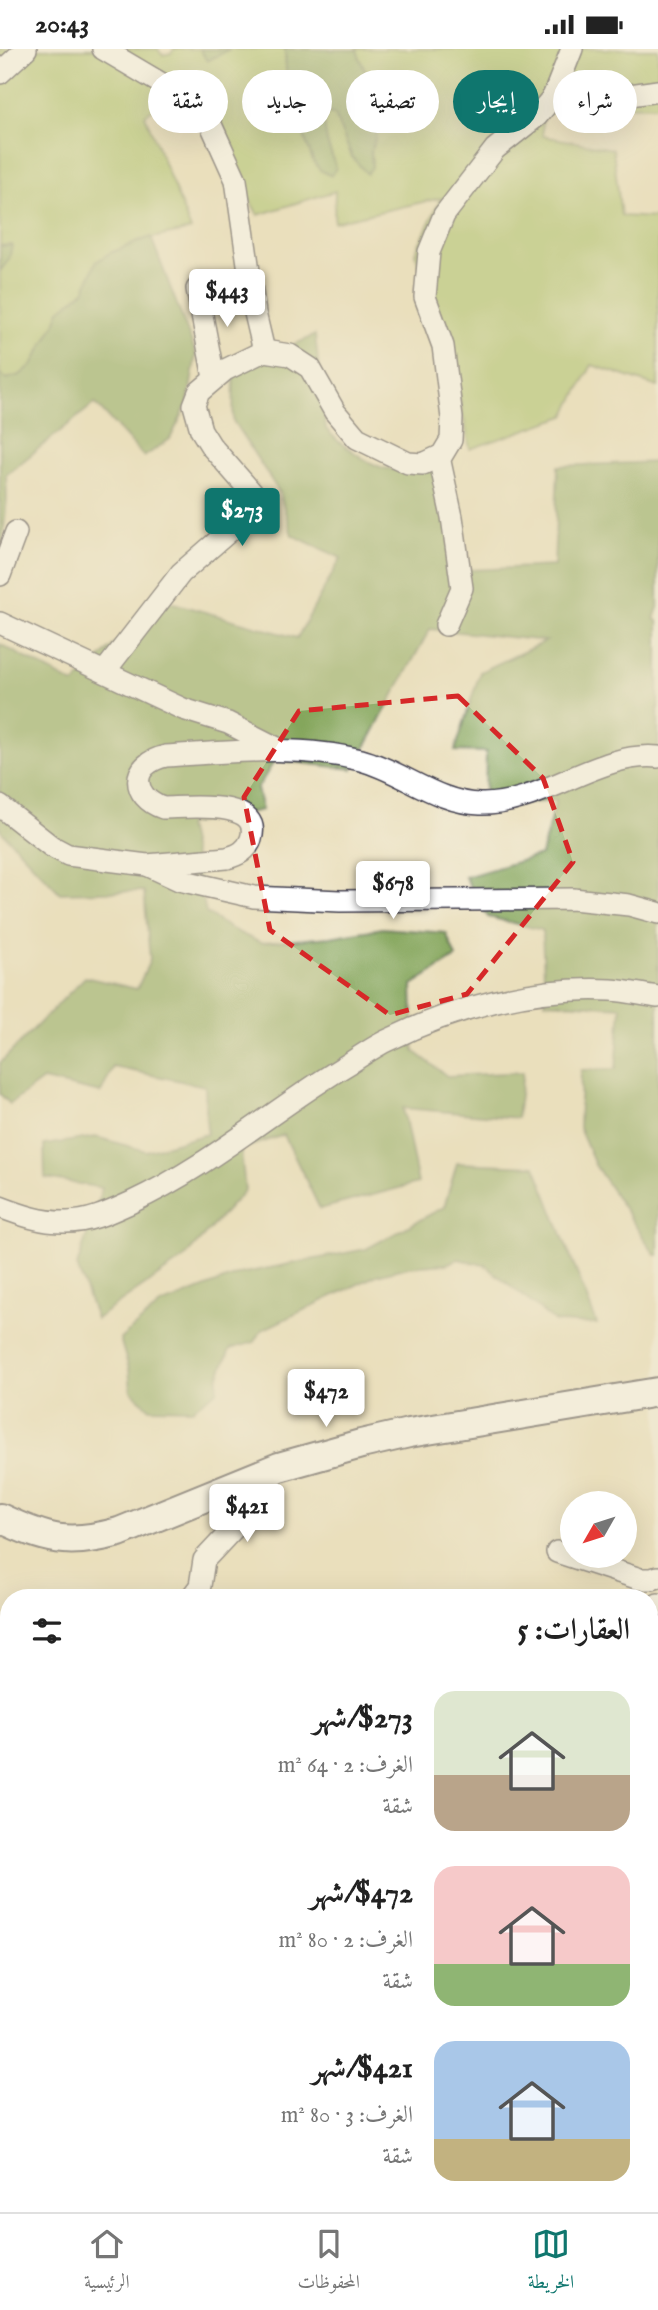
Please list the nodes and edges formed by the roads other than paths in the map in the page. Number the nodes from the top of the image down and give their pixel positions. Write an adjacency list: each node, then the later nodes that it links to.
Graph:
1 (26, 49): 5 (street)
2 (103, 49): 10 (street)
3 (572, 49): 4 (street)
4 (564, 70)
5 (0, 73)
6 (658, 91): 7 (street)
7 (637, 94)
8 (553, 97): 12 (street)
9 (197, 289): 11 (street)
10 (264, 352): 11 (street); 12 (street)
11 (214, 378): 17 (street)
12 (439, 457): 16 (street)
13 (16, 532): 14 (street)
14 (0, 575)
15 (0, 623): 17 (street)
16 (446, 625)
17 (105, 671): 18 (street)
18 (281, 750): 19 (street); 21 (street)
19 (658, 757)
20 (0, 806): 21 (street)
21 (147, 865): 22 (street)
22 (658, 913)
23 (658, 997): 24 (street)
24 (0, 1207)
25 (658, 1392): 26 (main road)
26 (279, 1467): 27 (main road); 30 (street)
27 (0, 1518)
28 (557, 1552): 29 (street)
29 (658, 1577)
30 (198, 1589)

